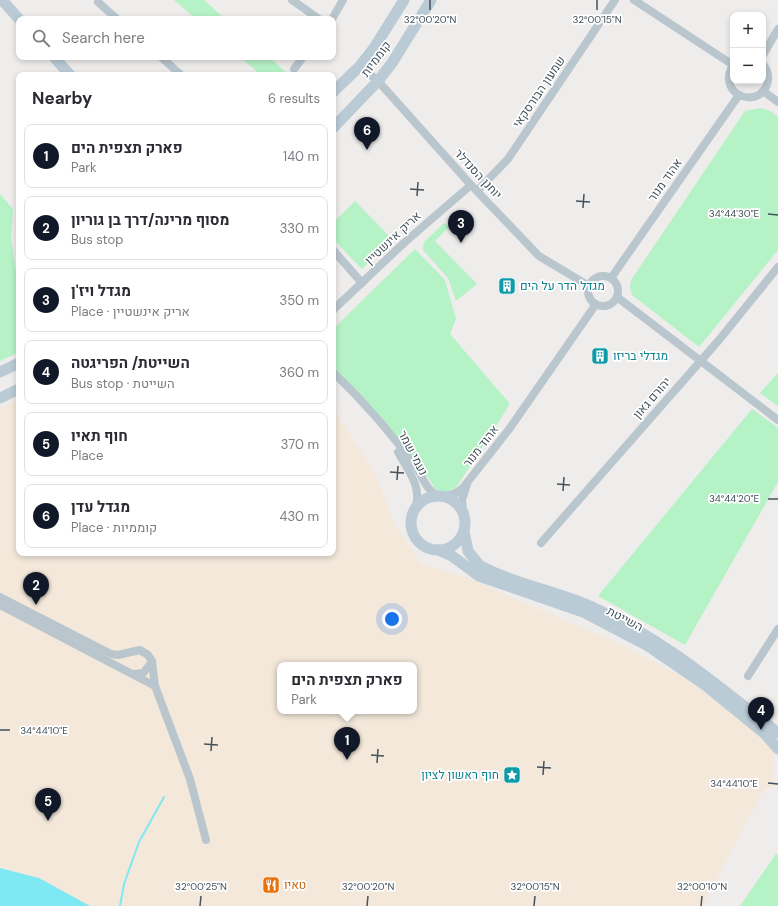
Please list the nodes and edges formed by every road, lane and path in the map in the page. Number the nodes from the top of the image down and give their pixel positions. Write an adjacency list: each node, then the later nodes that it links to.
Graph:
1 (2, 0): 9 (street)
2 (292, 0): 11 (street)
3 (343, 0): 12 (street)
4 (404, 0): 19 (street, קוממיות)
5 (431, 0): 25 (street, קוממיות)
6 (616, 0): 36 (street, שמעון הבורסקאי)
7 (634, 0): 18 (street)
8 (98, 2): 10 (street)
9 (16, 16)
10 (114, 16)
11 (315, 16)
12 (334, 16)
13 (778, 29): 14 (street)
14 (766, 50)
15 (57, 60): 22 (street)
16 (163, 60): 23 (street)
17 (301, 60): 20 (street)
18 (730, 63)
19 (360, 66): 25 (street, יוחנן הסנדלר); 30 (street, קוממיות)
20 (294, 69)
21 (766, 69): 27 (street)
22 (67, 72)
23 (175, 72)
24 (730, 73): 26 (street)
25 (378, 81): 34 (street, קוממיות); 35 (street, יוחנן הסנדלר)
26 (730, 83)
27 (766, 83)
28 (730, 84): 32 (street)
29 (766, 84): 31 (street)
30 (336, 89)
31 (763, 91): 32 (street); 33 (street)
32 (739, 95): 39 (street, אהוד מנור)
33 (778, 102)
34 (336, 125)
35 (471, 185): 36 (street, יוחנן הסנדלר); 40 (street, אריק אינשטיין)
36 (477, 192): 41 (street, יוחנן הסנדלר)
37 (336, 253): 40 (street)
38 (778, 267): 45 (street, יהורם גאון)
39 (611, 278): 41 (street); 42 (street)
40 (362, 283): 44 (street, אריק אינשטיין)
41 (589, 286): 43 (street)
42 (617, 297): 43 (street); 45 (street)
43 (596, 304): 53 (street, אהוד מנור)
44 (336, 307)
45 (701, 360): 51 (street); 58 (street, יהורם גאון)
46 (16, 364): 47 (street)
47 (0, 372)
48 (336, 375): 52 (street, נעמי שמר)
49 (16, 390): 50 (street)
50 (0, 398)
51 (778, 420)
52 (388, 432): 54 (street, נעמי שמר); 55 (street, נעמי שמר)
53 (467, 484): 54 (street, אהוד מנור); 56 (street, אהוד מנור)
54 (442, 496): 55 (street); 56 (street)
55 (414, 509): 59 (street)
56 (463, 512): 57 (street)
57 (464, 531): 59 (street); 67 (street, השייטת)
58 (541, 543)
59 (438, 550): 68 (street, השייטת)
60 (0, 597): 63 (street)
61 (0, 605): 64 (street)
62 (778, 629): 65 (street)
63 (152, 662): 64 (street); 66 (street)
64 (132, 674): 66 (street)
65 (748, 676)
66 (155, 686): 69 (street)
67 (778, 733)
68 (778, 748)
69 (206, 840)

